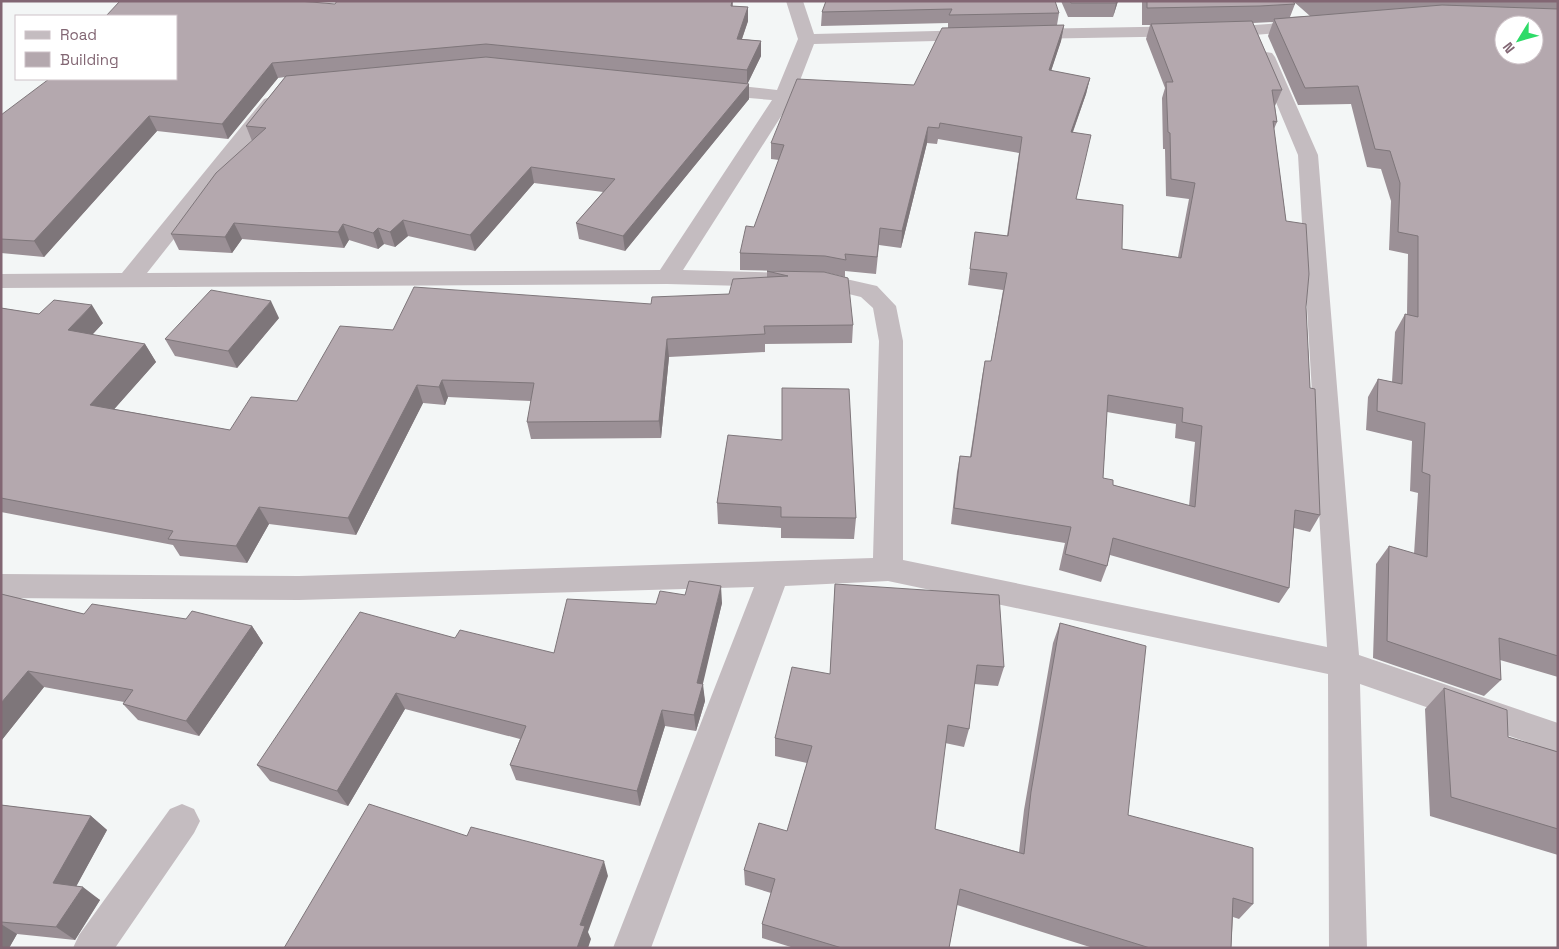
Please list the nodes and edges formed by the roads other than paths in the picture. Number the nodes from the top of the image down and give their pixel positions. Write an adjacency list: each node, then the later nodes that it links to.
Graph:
1 (794, 1): 8 (street)
2 (1294, 14): 4 (street)
3 (1328, 25): 4 (street)
4 (1308, 26): 5 (street)
5 (1254, 30): 7 (street); 18 (street)
6 (991, 35): 8 (street)
7 (1010, 35)
8 (807, 39): 11 (street)
9 (286, 84): 14 (street)
10 (696, 87): 11 (street)
11 (784, 96): 12 (street)
12 (667, 277): 14 (street); 15 (street)
13 (1, 281): 14 (street)
14 (128, 281)
15 (888, 569): 16 (street); 18 (street)
16 (774, 574): 17 (street); 22 (street)
17 (1, 586)
18 (1344, 664): 19 (street); 23 (street)
19 (1558, 738)
20 (182, 821): 21 (street)
21 (92, 948)
22 (632, 948)
23 (1348, 948)

